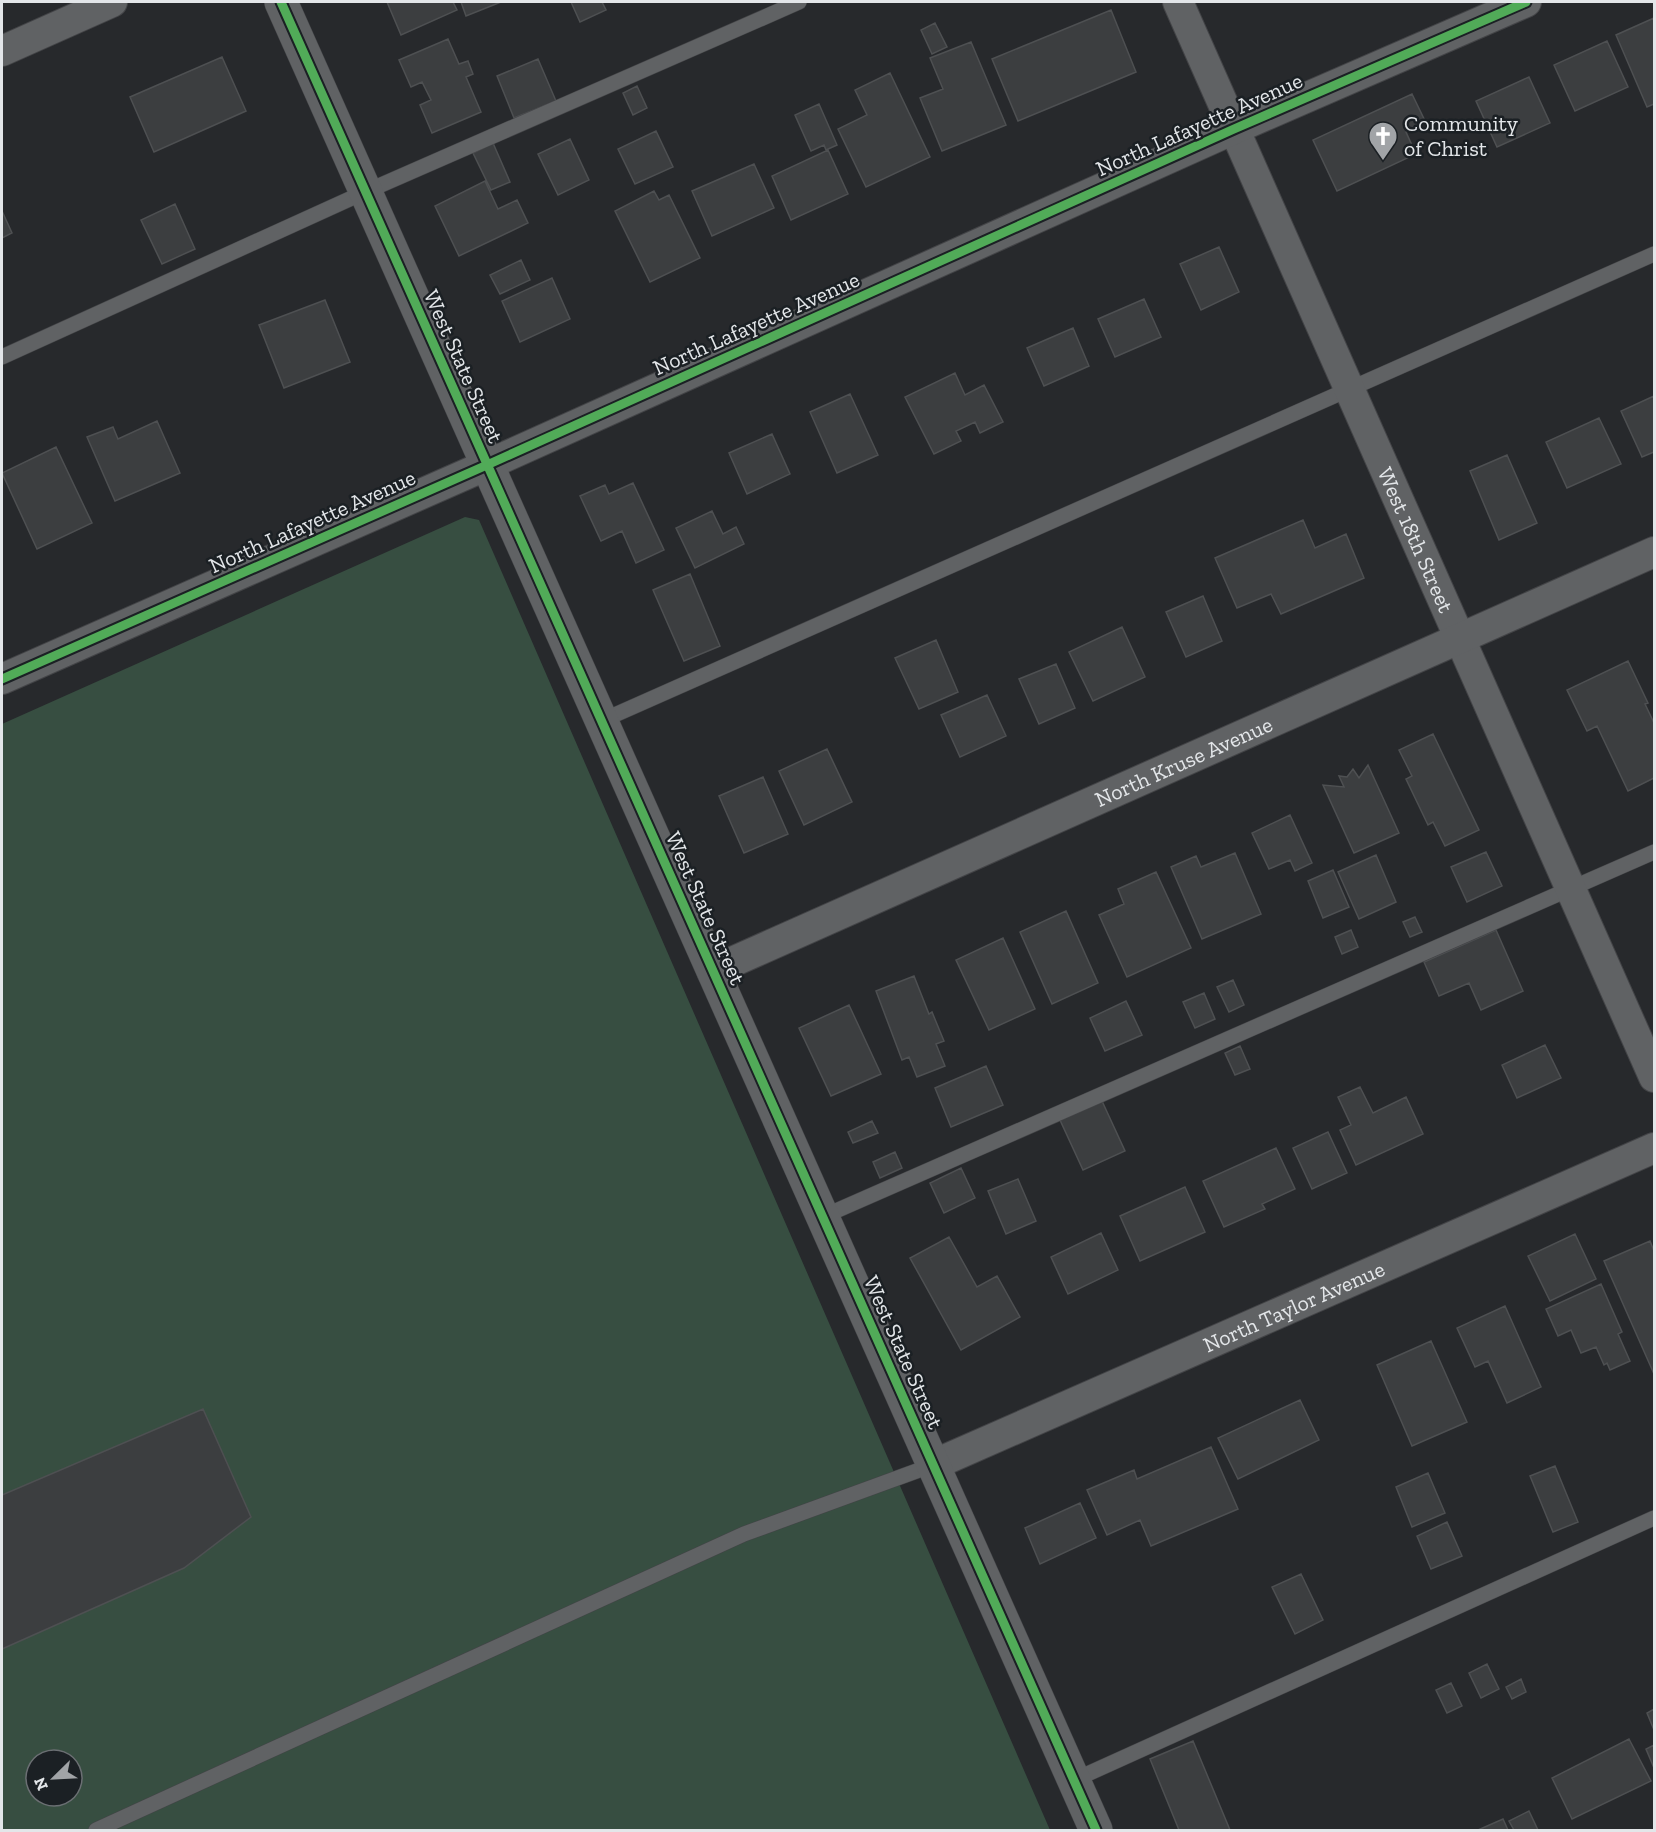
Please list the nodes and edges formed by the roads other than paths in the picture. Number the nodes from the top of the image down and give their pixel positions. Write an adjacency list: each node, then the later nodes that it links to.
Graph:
1 (112, 2): 6 (street)
2 (280, 2): 8 (street, West State Street)
3 (799, 2): 8 (lane)
4 (1178, 2): 7 (street, West 18th Street)
5 (1526, 2): 7 (street, North Lafayette Avenue)
6 (2, 51)
7 (1234, 129): 11 (street, West 18th Street); 12 (street, North Lafayette Avenue)
8 (365, 192): 10 (lane); 12 (street, West State Street)
9 (1654, 254): 11 (lane)
10 (2, 357)
11 (1350, 390): 14 (street, West 18th Street); 16 (lane)
12 (487, 465): 15 (street, North Lafayette Avenue); 16 (street, West State Street)
13 (1654, 552): 14 (street, North Kruse Avenue)
14 (1460, 638): 18 (street, West 18th Street); 19 (street, North Kruse Avenue)
15 (2, 679)
16 (601, 722): 19 (street, West State Street)
17 (1654, 852): 18 (lane)
18 (1571, 889): 20 (street, West 18th Street); 22 (lane)
19 (712, 971): 22 (street, West State Street)
20 (1654, 1077)
21 (1654, 1148): 23 (street, North Taylor Avenue)
22 (822, 1217): 23 (street, West State Street)
23 (933, 1464): 25 (street, West State Street); 26 (lane)
24 (1654, 1518): 25 (lane)
25 (1074, 1780): 27 (street, West State Street)
26 (96, 1830)
27 (1096, 1830)

